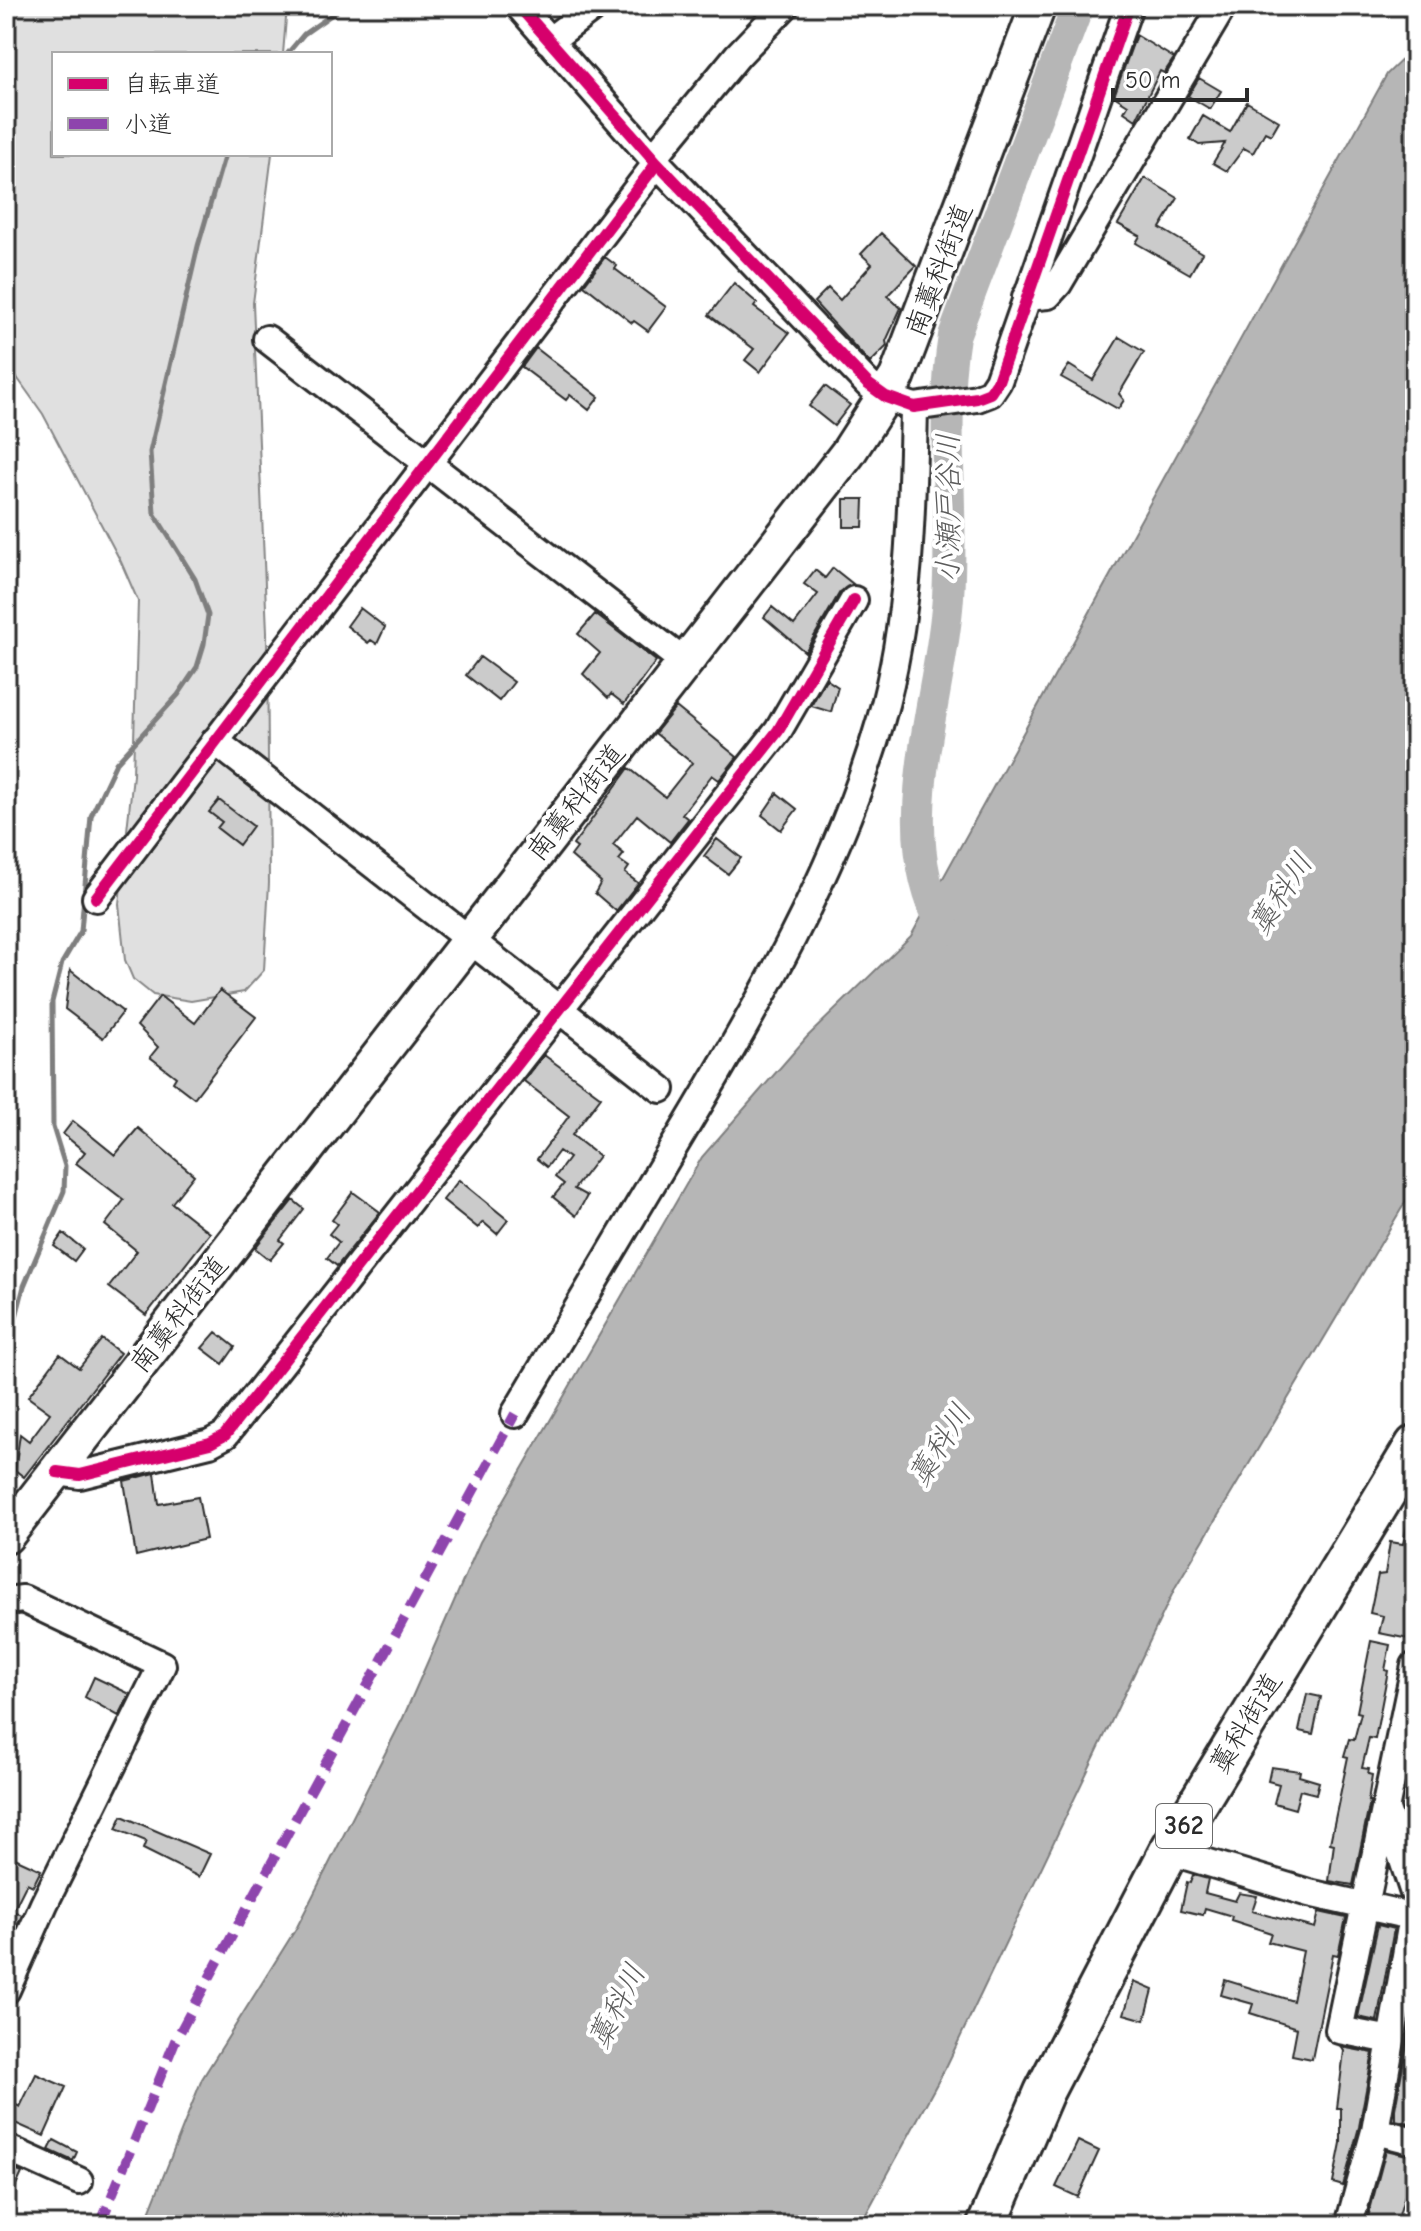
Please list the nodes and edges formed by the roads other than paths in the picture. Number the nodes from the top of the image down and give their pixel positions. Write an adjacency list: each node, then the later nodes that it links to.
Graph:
1 (519, 6): 7 (street)
2 (595, 6): 7 (street)
3 (785, 6): 8 (street)
4 (1038, 6): 11 (main road, 南藁科街道)
5 (1129, 6): 9 (street)
6 (1223, 6): 9 (street)
7 (549, 41): 8 (street)
8 (655, 161): 11 (street); 12 (street)
9 (1026, 297): 11 (street)
10 (267, 339): 12 (street)
11 (900, 402): 14 (main road, 南藁科街道); 20 (street)
12 (429, 462): 14 (street); 15 (street)
13 (854, 600): 18 (street)
14 (684, 662): 17 (main road, 南藁科街道)
15 (215, 741): 16 (street); 17 (street)
16 (96, 898)
17 (469, 940): 18 (street); 22 (main road, 南藁科街道)
18 (560, 1011): 19 (street); 22 (street)
19 (661, 1089)
20 (515, 1414)
21 (1412, 1456): 27 (highway, 藁科街道 / 362)
22 (57, 1472): 23 (main road, 南藁科街道)
23 (6, 1536)
24 (6, 1601): 30 (street)
25 (1415, 1666): 26 (street)
26 (1385, 1809): 28 (street); 29 (street)
27 (1169, 1851): 28 (street); 36 (highway, 藁科街道 / 362)
28 (1366, 1903): 29 (street); 31 (street)
29 (1414, 1910): 31 (street)
30 (6, 1990)
31 (1391, 2040): 32 (street)
32 (1375, 2131): 33 (street); 37 (street)
33 (1415, 2141)
34 (6, 2148): 35 (street)
35 (79, 2181)
36 (987, 2225)
37 (1349, 2225)

